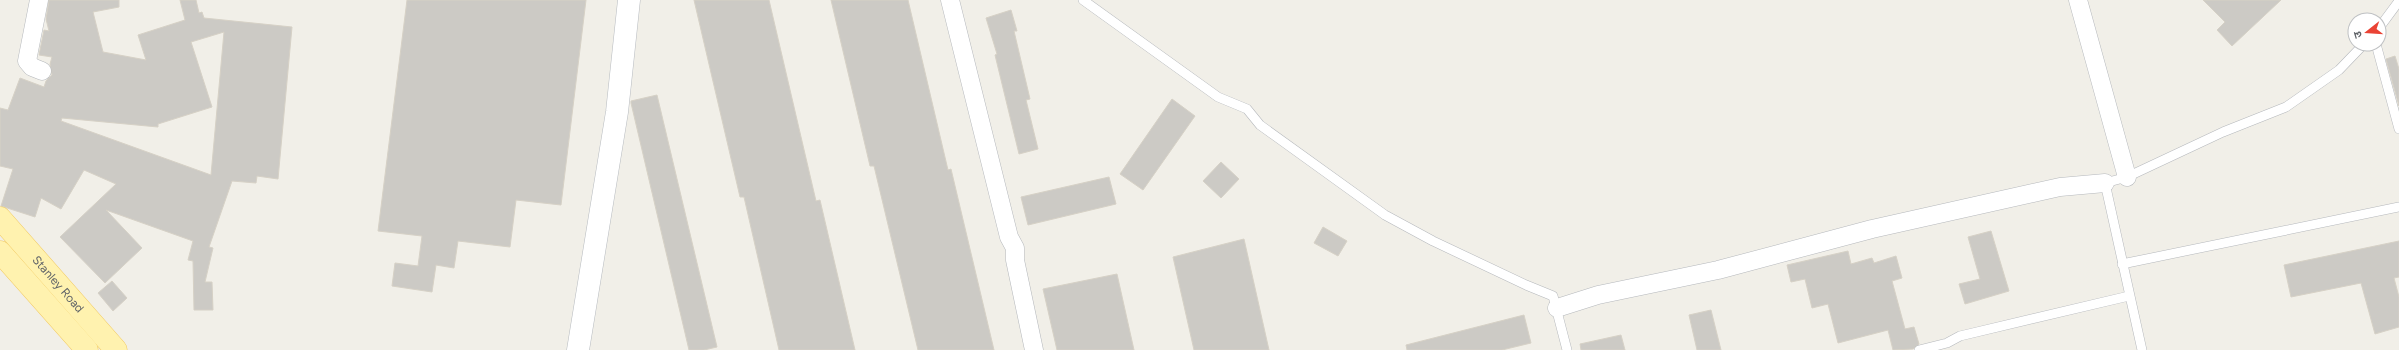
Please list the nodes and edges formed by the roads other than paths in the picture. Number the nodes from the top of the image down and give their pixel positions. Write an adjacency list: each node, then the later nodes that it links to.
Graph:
1 (39, 0): 10 (street)
2 (629, 0): 23 (street)
3 (950, 0): 24 (street)
4 (1083, 0): 19 (lane)
5 (2078, 0): 12 (street)
6 (2399, 1): 7 (lane)
7 (2387, 17)
8 (2356, 52): 12 (lane)
9 (2378, 52): 11 (lane)
10 (42, 72)
11 (2399, 129)
12 (2127, 177): 13 (lane)
13 (2105, 183): 17 (lane); 19 (street)
14 (2399, 207): 17 (lane)
15 (0, 218): 22 (main road, Stanley Road)
16 (0, 252): 21 (main road, Stanley Road)
17 (2122, 264): 18 (lane)
18 (2129, 296): 20 (lane); 27 (lane)
19 (1557, 308): 25 (lane)
20 (1948, 346): 26 (lane)
21 (87, 350)
22 (116, 350)
23 (578, 350)
24 (1034, 350)
25 (1567, 350)
26 (1919, 350)
27 (2142, 350)

